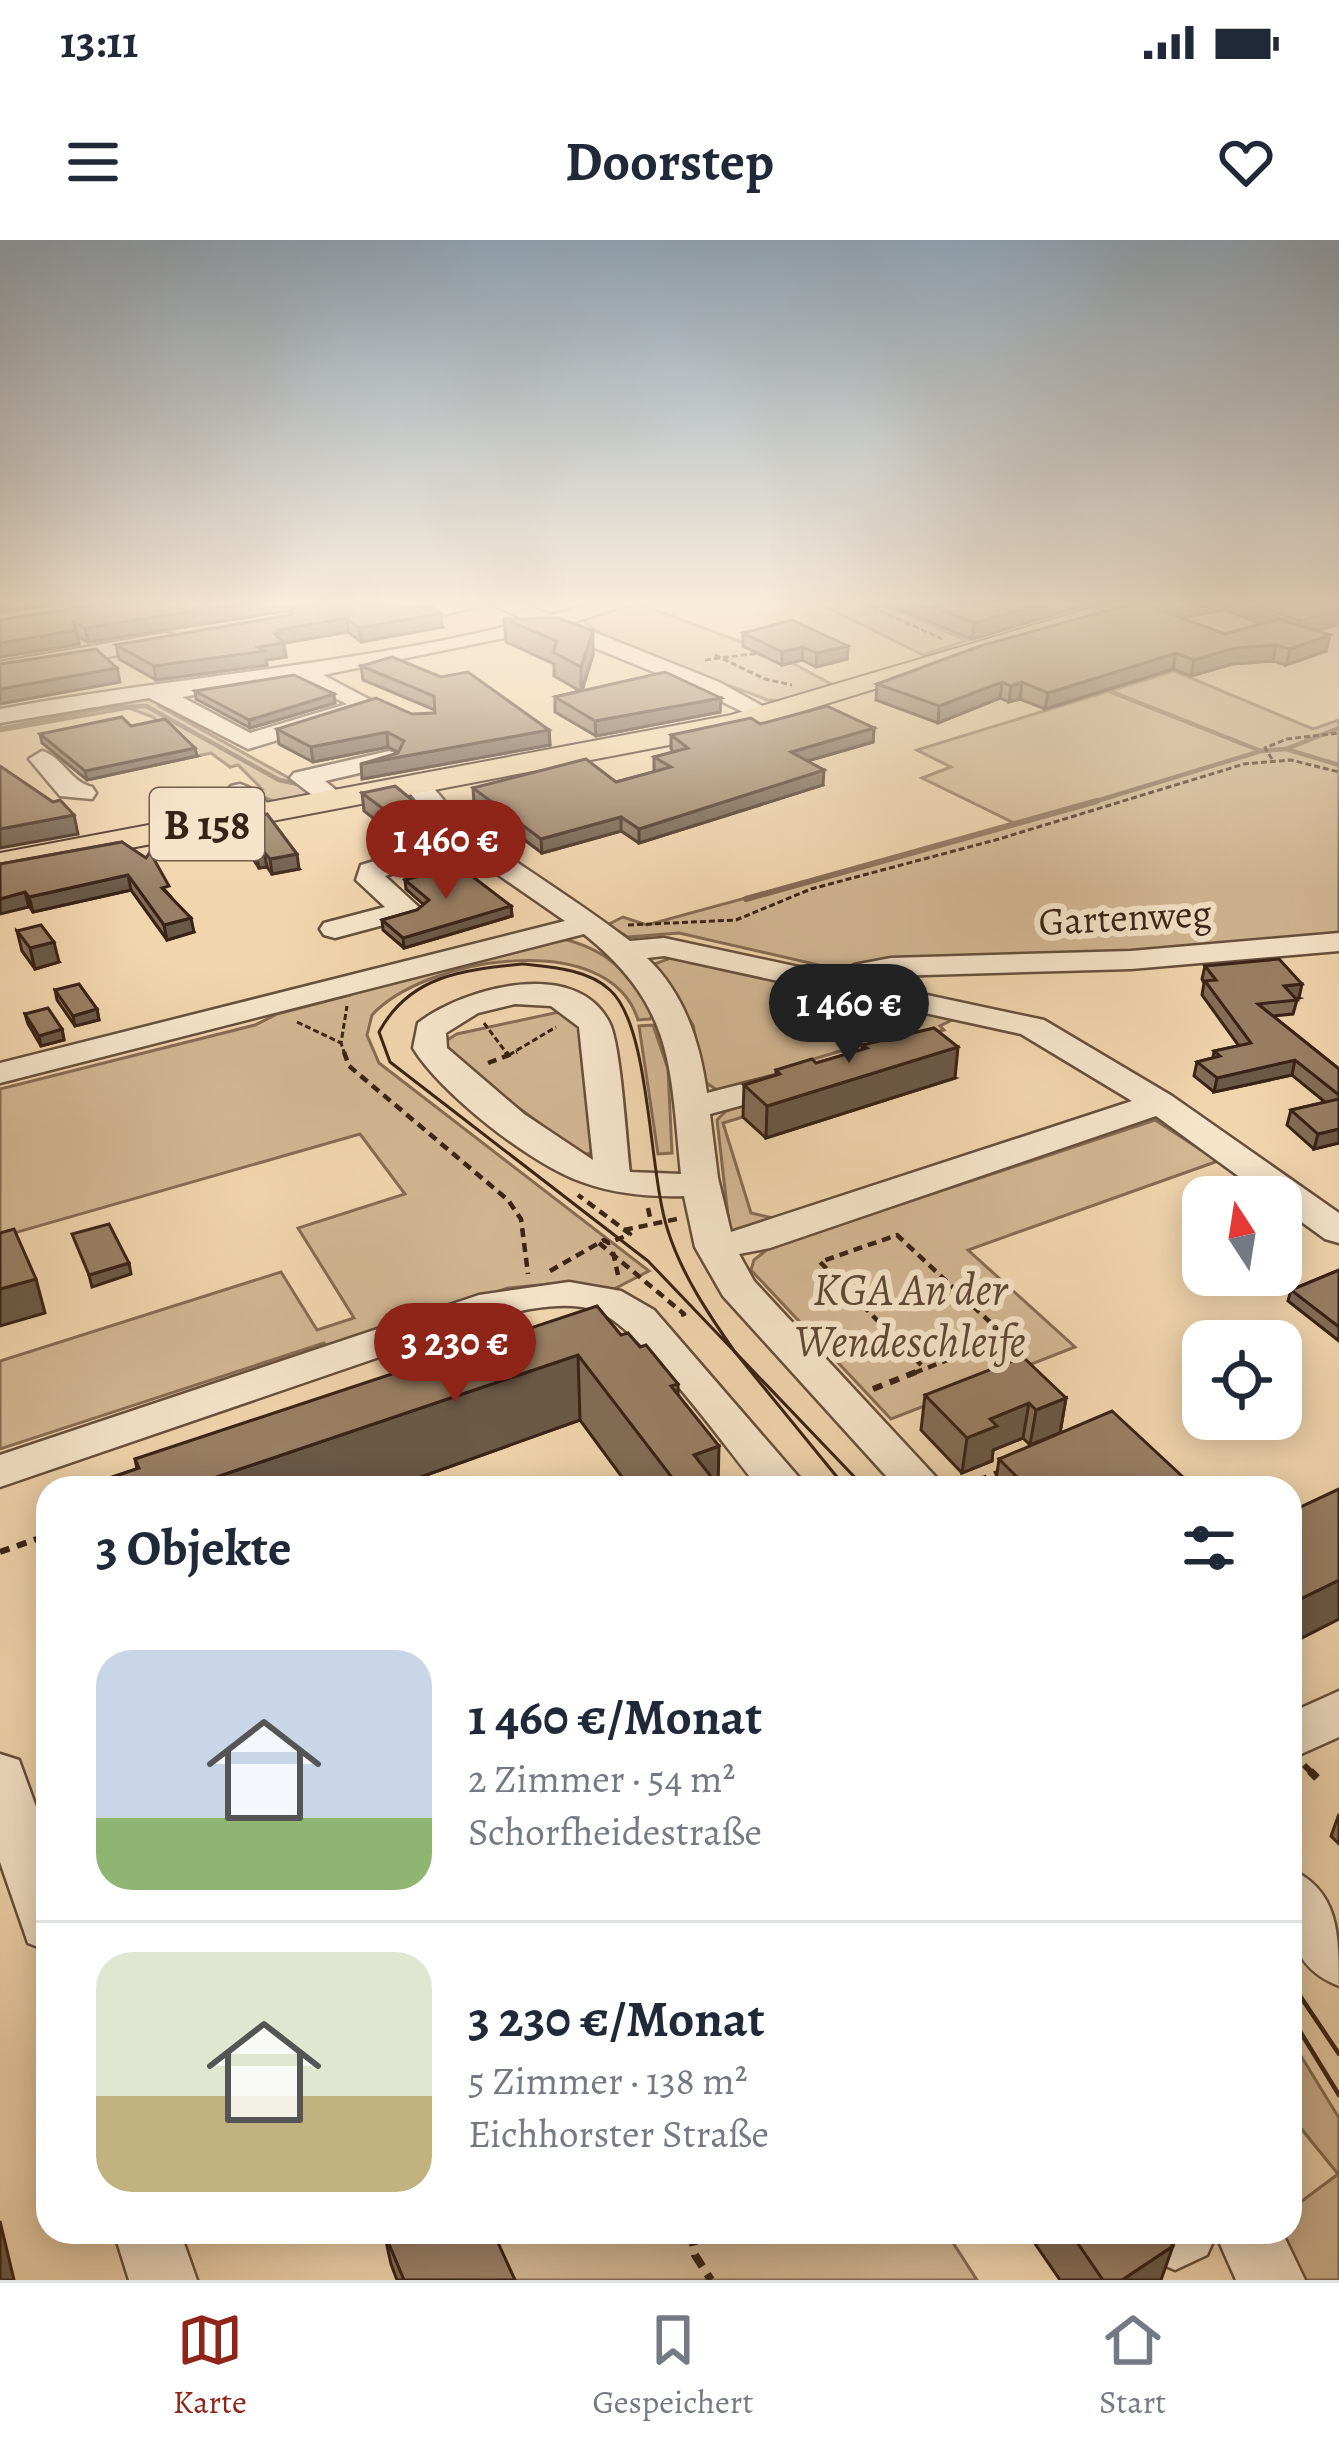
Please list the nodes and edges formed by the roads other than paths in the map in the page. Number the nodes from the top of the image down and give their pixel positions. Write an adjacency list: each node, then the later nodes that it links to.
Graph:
1 (95, 698): 8 (street)
2 (164, 698): 3 (street)
3 (357, 698)
4 (373, 698): 7 (street)
5 (733, 698): 9 (street)
6 (823, 698): 9 (main road, B 158)
7 (388, 705)
8 (0, 716)
9 (767, 716): 14 (main road, B 158)
10 (42, 759): 15 (street)
11 (389, 759): 13 (street)
12 (274, 763): 13 (street)
13 (303, 778): 16 (street)
14 (415, 783): 16 (main road, B 158); 17 (street)
15 (83, 793)
16 (334, 799): 19 (main road, B 158)
17 (472, 840): 20 (street); 22 (street)
18 (544, 861): 20 (street)
19 (0, 863)
20 (513, 869): 21 (street)
21 (583, 923): 23 (street); 29 (street)
22 (335, 929)
23 (625, 938): 25 (street); 31 (street)
24 (1339, 942): 25 (street, Gartenweg)
25 (848, 986): 26 (street)
26 (983, 1015): 27 (street); 30 (street)
27 (926, 1040)
28 (834, 1068): 31 (street)
29 (0, 1072)
30 (1160, 1103): 32 (street); 39 (street)
31 (691, 1104): 34 (street)
32 (1263, 1176)
33 (613, 1180): 33 (street); 34 (street)
34 (698, 1185): 39 (street)
35 (1339, 1190): 36 (street)
36 (1302, 1201)
37 (1302, 1203): 38 (street)
38 (1339, 1231)
39 (714, 1247): 42 (street)
40 (0, 1471): 41 (street)
41 (774, 1476)
42 (912, 1476)
43 (1339, 1712): 44 (street)
44 (1302, 1732)
45 (2, 1788): 46 (street)
46 (36, 1889)
47 (1302, 1910): 48 (street)
48 (1339, 1959)
49 (151, 2244): 51 (street)
50 (1253, 2244): 52 (street)
51 (163, 2280)
52 (1271, 2280)

